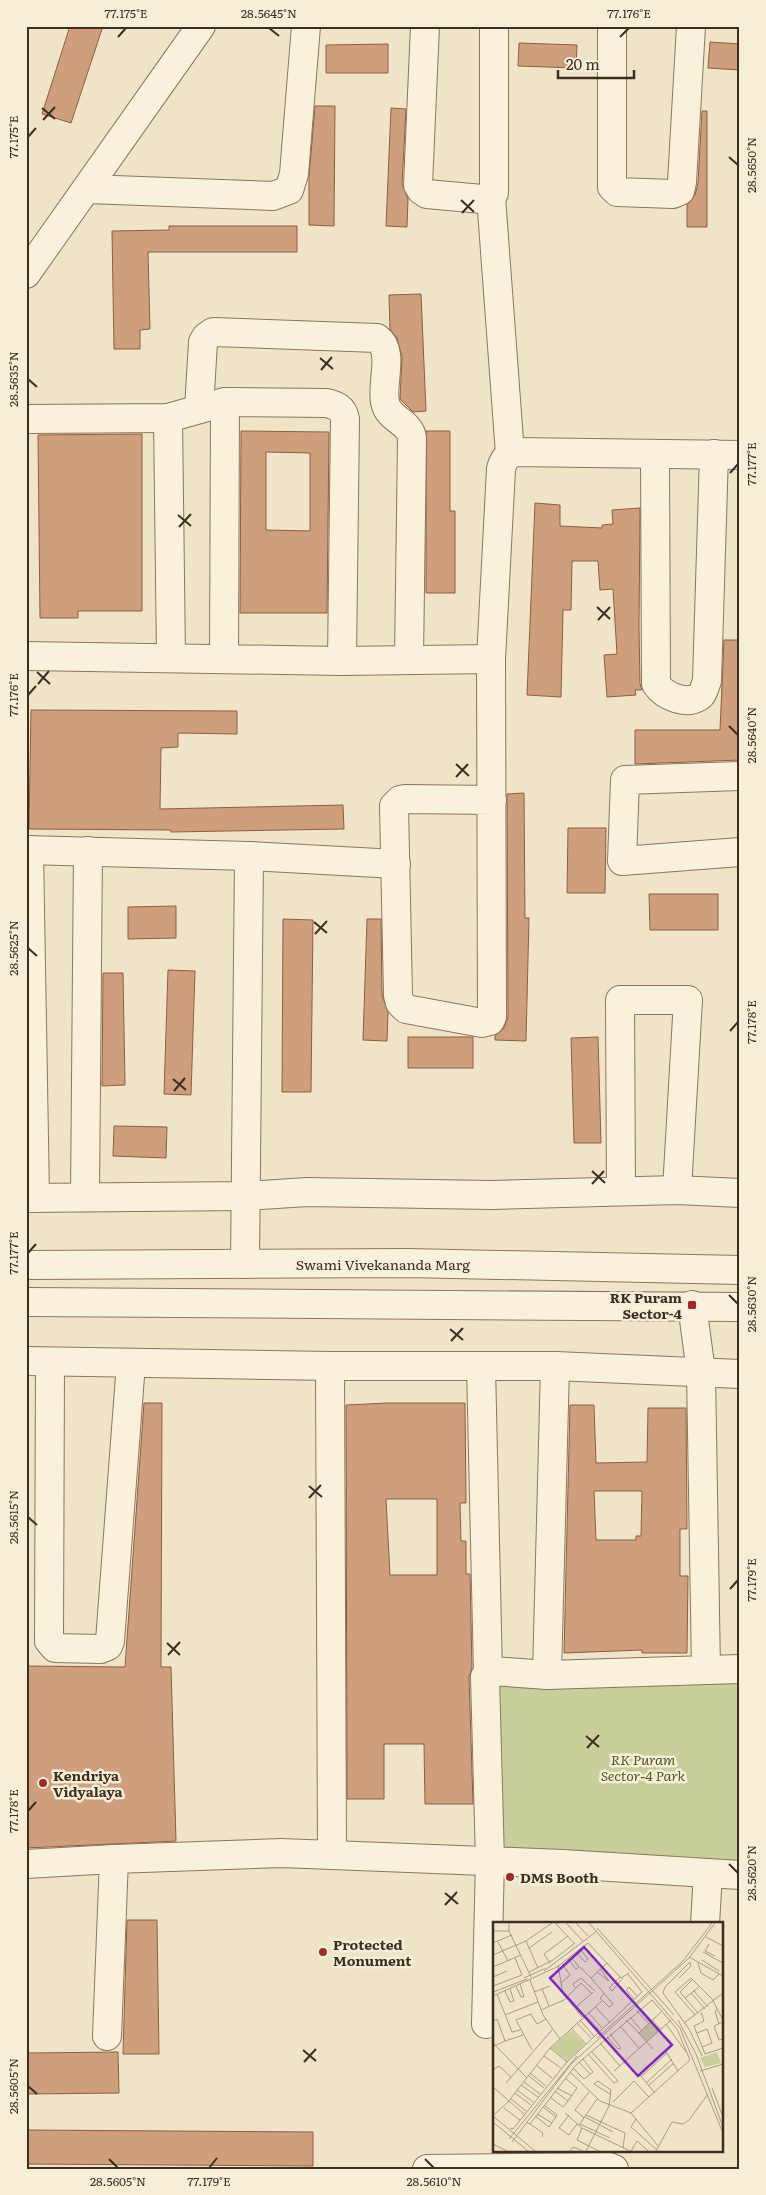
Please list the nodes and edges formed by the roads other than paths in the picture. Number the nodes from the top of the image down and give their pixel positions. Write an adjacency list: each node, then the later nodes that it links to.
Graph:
1 (202, 26): 7 (street)
2 (306, 26): 7 (street)
3 (425, 26): 8 (street)
4 (494, 26): 8 (street)
5 (612, 26): 6 (street)
6 (691, 26)
7 (87, 189): 9 (street)
8 (491, 197): 15 (street)
9 (26, 274)
10 (212, 405): 11 (street); 12 (street); 14 (street); 20 (street)
11 (340, 408): 12 (street); 23 (street)
12 (392, 416): 22 (street)
13 (26, 418): 14 (street)
14 (168, 418): 19 (street)
15 (510, 454): 16 (street); 21 (street)
16 (655, 454): 17 (street); 17 (street)
17 (727, 455)
18 (26, 656): 19 (street)
19 (171, 658): 20 (street)
20 (224, 659): 23 (street)
21 (490, 659): 22 (street); 25 (street)
22 (409, 660): 23 (street)
23 (342, 661)
24 (740, 776): 28 (street)
25 (492, 800): 30 (street); 30 (street)
26 (27, 850): 27 (street); 36 (street)
27 (88, 851): 29 (street); 34 (street)
28 (740, 852)
29 (249, 856): 30 (street); 35 (street)
30 (396, 864)
31 (677, 1190): 32 (street); 32 (street); 33 (street)
32 (620, 1191): 35 (street)
33 (740, 1193)
34 (85, 1196): 35 (street); 36 (street)
35 (246, 1196): 37 (street)
36 (30, 1198)
37 (245, 1264): 38 (street, Swami Vivekananda Marg); 39 (street, Swami Vivekananda Marg)
38 (26, 1265)
39 (740, 1270)
40 (26, 1302): 41 (street)
41 (692, 1305): 42 (street); 48 (street)
42 (740, 1307)
43 (38, 1362): 44 (street); 44 (street)
44 (131, 1364): 45 (street)
45 (330, 1366): 46 (street); 54 (street)
46 (481, 1366): 47 (street); 52 (street)
47 (555, 1366): 48 (street); 53 (street)
48 (701, 1372): 49 (street); 51 (street)
49 (740, 1374)
50 (740, 1669): 51 (street)
51 (706, 1670): 53 (street)
52 (488, 1673): 53 (street); 56 (street)
53 (547, 1674)
54 (332, 1854): 55 (street); 56 (street)
55 (114, 1859): 57 (street); 62 (street)
56 (490, 1861): 58 (street); 61 (street)
57 (26, 1864)
58 (708, 1874): 59 (street); 60 (street)
59 (740, 1875)
60 (705, 1922)
61 (486, 2024)
62 (106, 2036)
63 (427, 2169): 64 (street)
64 (614, 2169)

